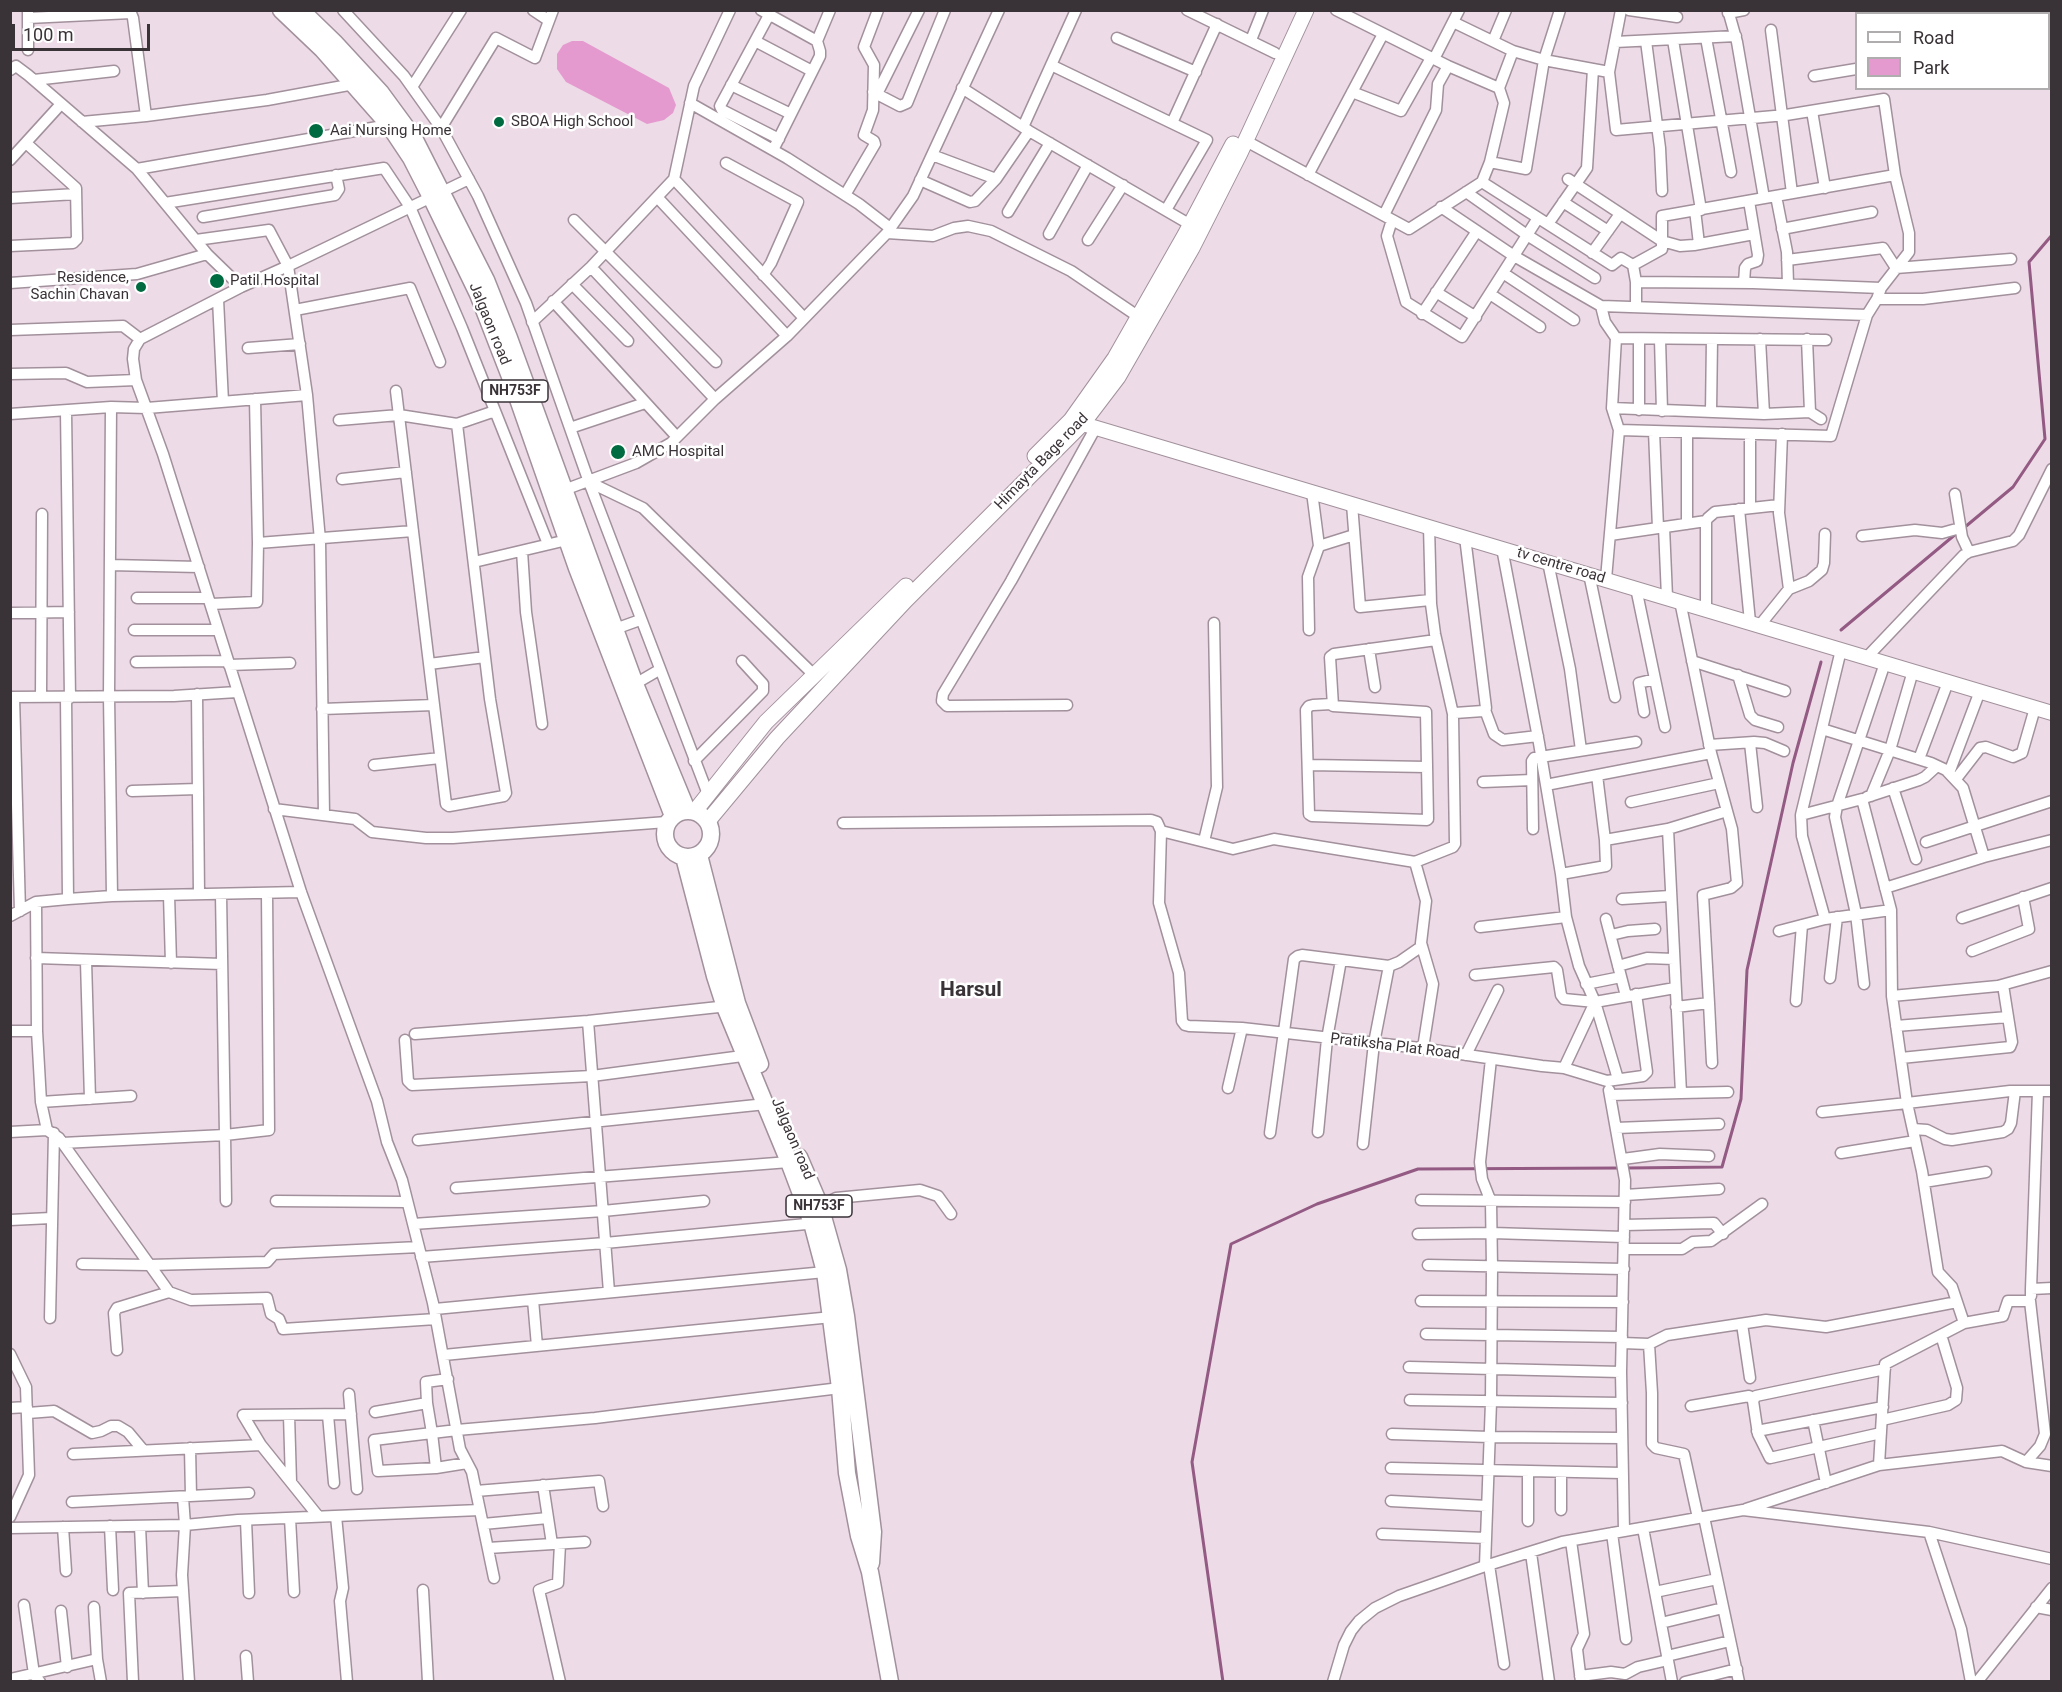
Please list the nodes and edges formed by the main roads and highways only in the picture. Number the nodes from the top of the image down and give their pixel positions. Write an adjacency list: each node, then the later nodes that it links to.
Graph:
1 (281, 10): 5 (highway, Jalgaon road / NH753F)
2 (301, 10): 5 (highway, Jalgaon road / NH753F)
3 (1295, 10): 6 (main road)
4 (1306, 10): 6 (main road, Himayta Bage road)
5 (436, 195): 9 (highway, Jalgaon road / NH753F); 9 (highway, Jalgaon road / NH753F)
6 (1196, 228): 7 (main road); 7 (main road, Himayta Bage road)
7 (1083, 423): 8 (main road, tv centre road); 9 (main road, Himayta Bage road); 9 (main road)
8 (2052, 713)
9 (686, 816): 10 (highway); 10 (highway)
10 (691, 856): 11 (highway, Jalgaon road / NH753F)
11 (751, 1054): 12 (highway, Jalgaon road / NH753F); 12 (highway, Jalgaon road / NH753F)
12 (818, 1217): 13 (highway, Jalgaon road / NH753F); 13 (highway, Jalgaon road / NH753F)
13 (870, 1572): 14 (highway, Jalgaon road / NH753F)
14 (890, 1682)

